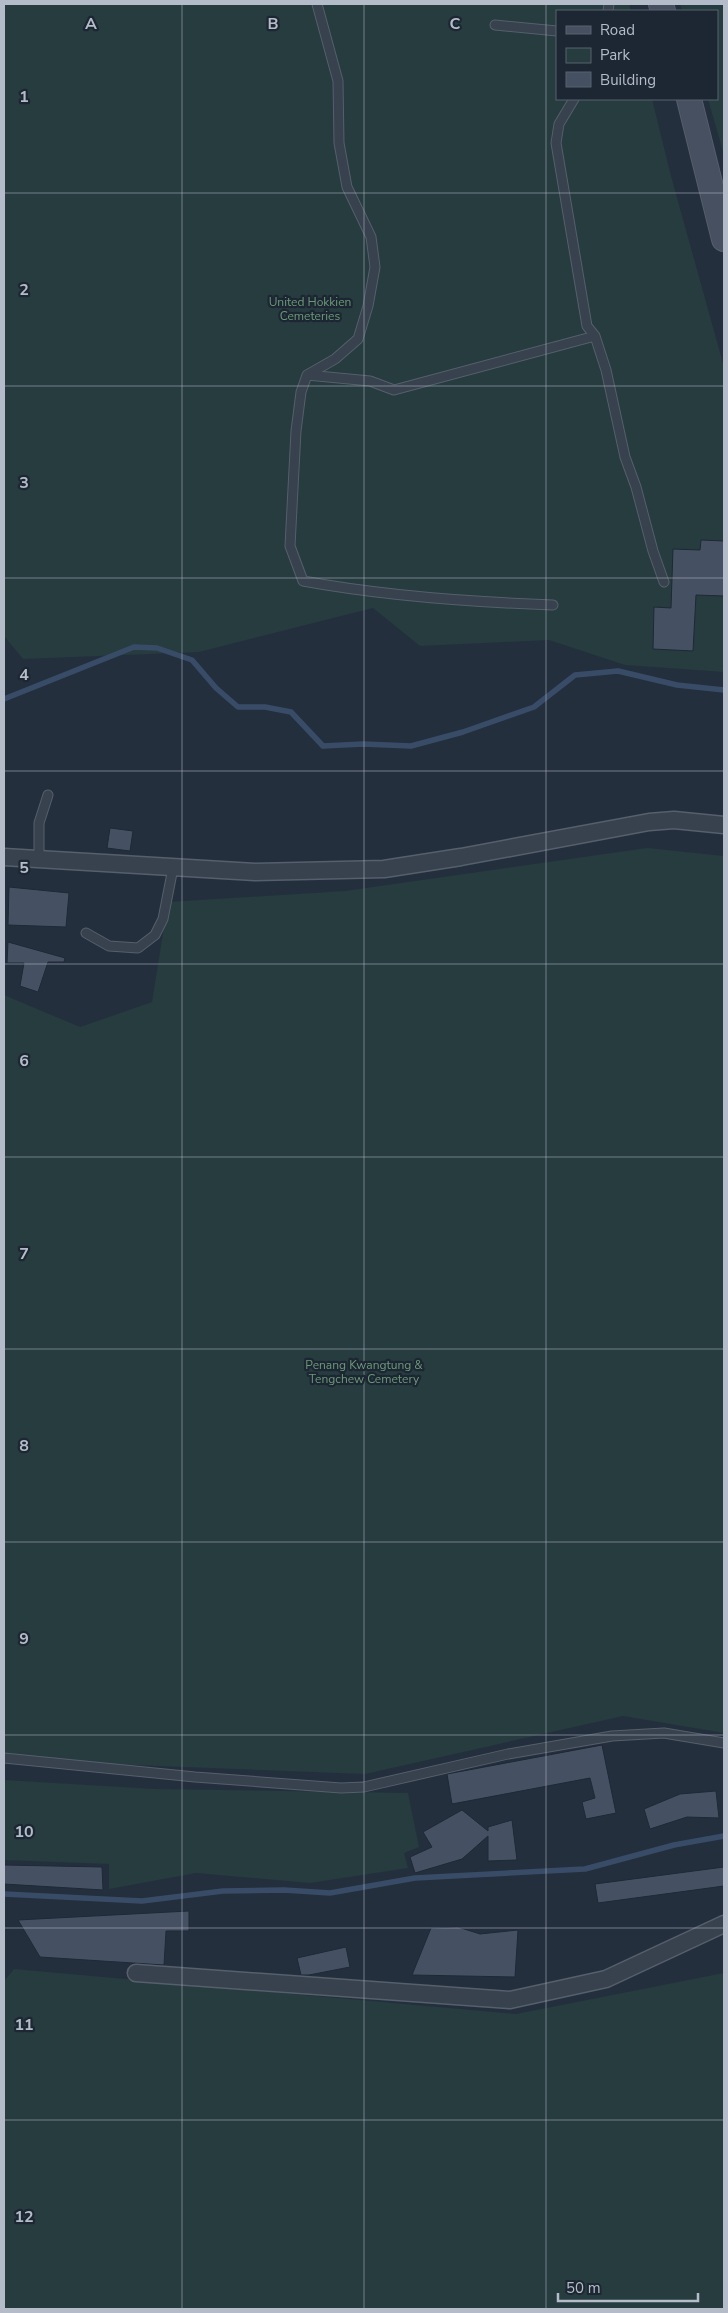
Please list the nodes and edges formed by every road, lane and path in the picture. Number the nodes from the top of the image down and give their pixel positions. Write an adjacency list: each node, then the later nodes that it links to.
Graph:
1 (317, 4): 8 (lane)
2 (495, 25): 3 (lane)
3 (556, 31)
4 (573, 100): 7 (lane)
5 (689, 100): 6 (main road)
6 (724, 238)
7 (596, 336): 8 (lane); 9 (lane)
8 (307, 375): 10 (lane)
9 (664, 582)
10 (553, 606)
11 (48, 795): 14 (lane)
12 (724, 825): 15 (street)
13 (4, 857): 14 (street)
14 (39, 860): 15 (street)
15 (174, 868): 16 (lane)
16 (86, 932)
17 (724, 1743): 18 (lane)
18 (4, 1758)
19 (724, 1924): 20 (street)
20 (136, 1973)

